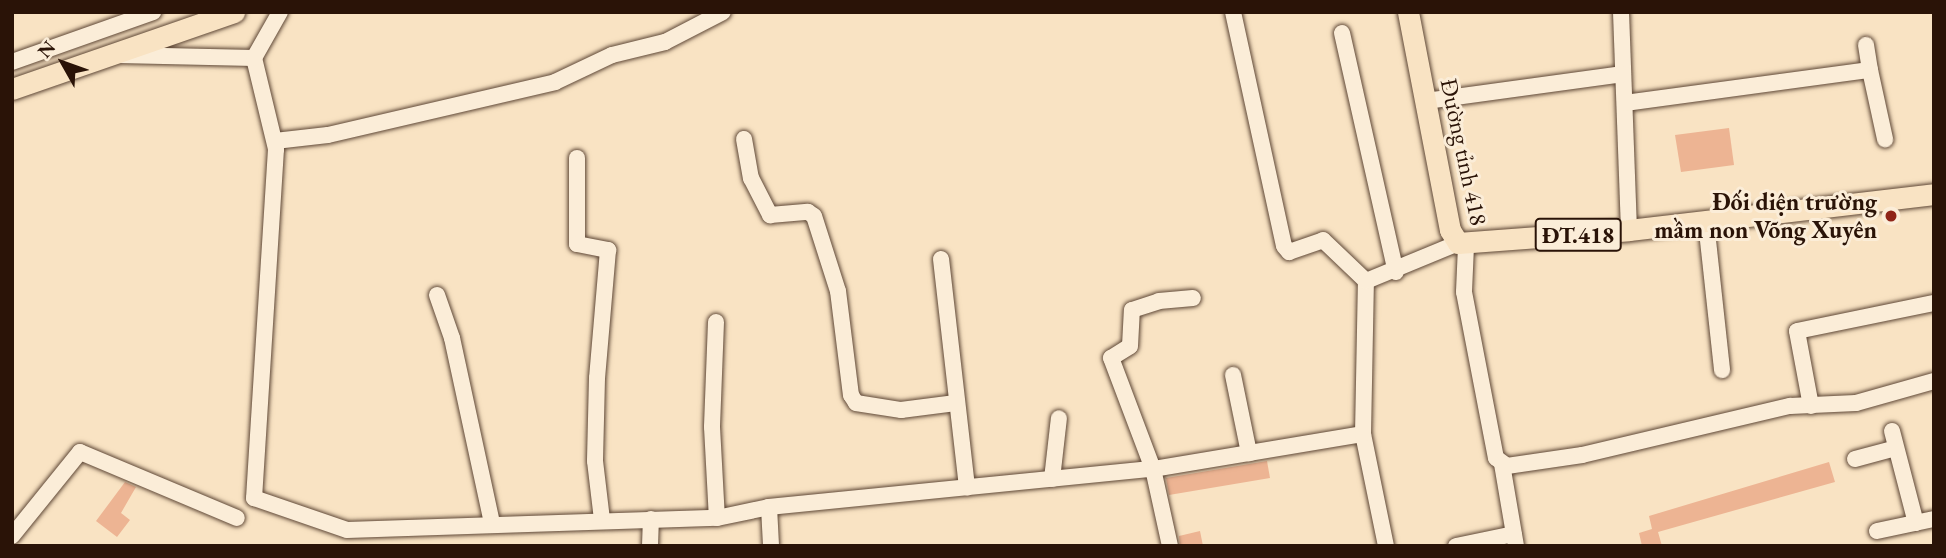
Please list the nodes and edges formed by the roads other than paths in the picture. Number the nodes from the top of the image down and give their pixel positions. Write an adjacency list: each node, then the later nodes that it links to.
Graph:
1 (153, 12): 8 (street)
2 (234, 12): 11 (main road)
3 (280, 12): 12 (street)
4 (723, 12): 21 (street)
5 (1233, 12): 29 (street)
6 (1408, 12): 17 (main road, Đường tỉnh 418)
7 (1621, 12): 15 (street)
8 (131, 16): 13 (street)
9 (1342, 33): 28 (street)
10 (1866, 45): 14 (street)
11 (117, 55): 12 (street); 16 (main road)
12 (254, 58): 21 (street)
13 (12, 62)
14 (1870, 70): 18 (street); 20 (street)
15 (1623, 74): 17 (street); 18 (street)
16 (12, 89)
17 (1426, 101): 26 (main road, Đường tỉnh 418)
18 (1625, 103): 25 (street)
19 (744, 139): 37 (street)
20 (1885, 139)
21 (275, 141): 55 (street)
22 (577, 158): 54 (street)
23 (1934, 194): 24 (main road, Đường tỉnh 418 / ĐT.418)
24 (1706, 222): 25 (main road, Đường tỉnh 418 / ĐT.418); 34 (street)
25 (1629, 230): 26 (main road, Đường tỉnh 418 / ĐT.418)
26 (1462, 245): 28 (street); 45 (street)
27 (941, 259): 37 (street)
28 (1396, 272): 29 (street)
29 (1366, 281): 41 (street)
30 (437, 295): 55 (street)
31 (1193, 298): 46 (street)
32 (1934, 303): 38 (street)
33 (716, 322): 50 (street)
34 (1722, 370)
35 (1233, 375): 43 (street)
36 (1934, 381): 38 (street)
37 (956, 402): 48 (street)
38 (1811, 406): 45 (street)
39 (1059, 418): 47 (street)
40 (1892, 431): 42 (street)
41 (1363, 434): 43 (street); 63 (street)
42 (1896, 448): 44 (street); 56 (street)
43 (1249, 453): 46 (street)
44 (1855, 459)
45 (1502, 464): 59 (street)
46 (1153, 469): 47 (street); 62 (street)
47 (1052, 479): 48 (street)
48 (967, 488): 49 (street)
49 (769, 507): 50 (street); 61 (street)
50 (717, 517): 52 (street)
51 (237, 518): 58 (street)
52 (651, 519): 54 (street); 60 (street)
53 (1934, 519): 56 (street)
54 (602, 520): 55 (street)
55 (492, 523)
56 (1916, 523): 57 (street)
57 (1877, 531)
58 (12, 536)
59 (1515, 540): 64 (street)
60 (650, 546)
61 (771, 546)
62 (1170, 546)
63 (1386, 546)
64 (1456, 546)

